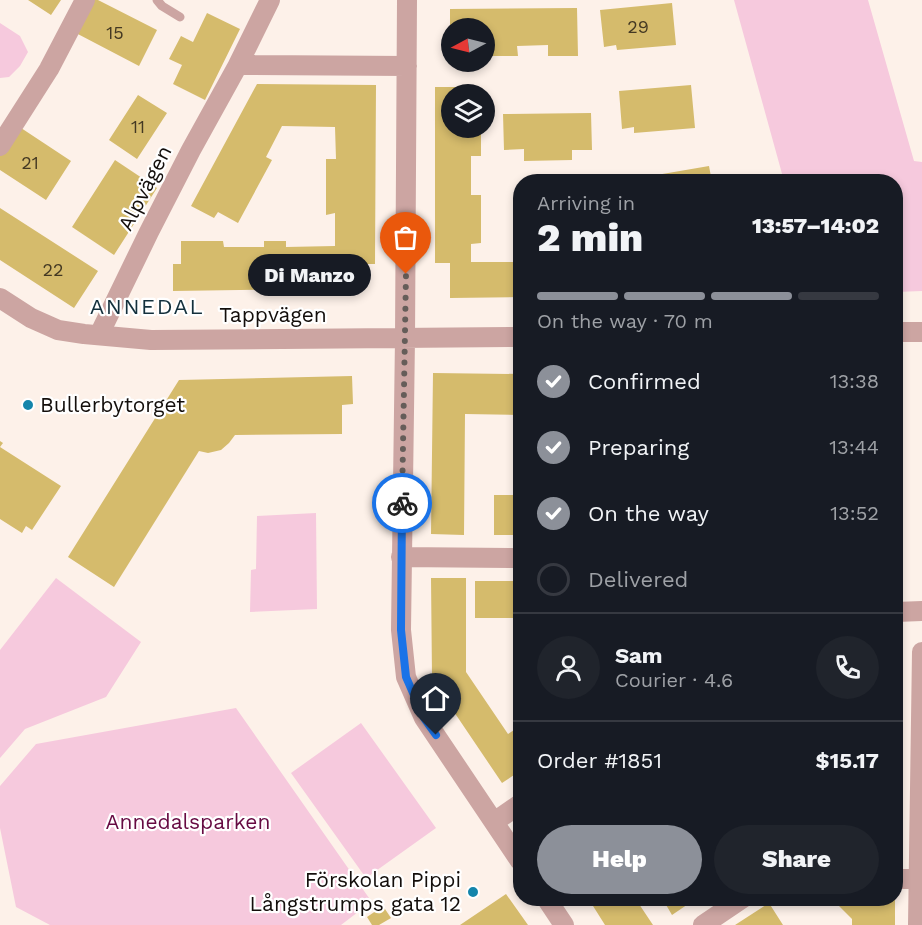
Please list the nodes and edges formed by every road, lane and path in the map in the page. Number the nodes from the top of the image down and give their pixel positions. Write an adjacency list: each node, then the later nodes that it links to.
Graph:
1 (85, 0): 8 (street)
2 (157, 0): 5 (lane)
3 (270, 0): 6 (street, Alpvägen)
4 (407, 0): 7 (street)
5 (180, 17)
6 (238, 65): 7 (street); 12 (street, Alpvägen)
7 (407, 66): 14 (street)
8 (0, 146)
9 (0, 298): 12 (street, Tappvägen)
10 (922, 332): 11 (street)
11 (903, 333)
12 (99, 335): 14 (street, Tappvägen)
13 (513, 337): 14 (street, Tappvägen)
14 (405, 338): 15 (street)
15 (401, 557): 16 (street); 21 (street)
16 (513, 558)
17 (922, 611): 18 (street)
18 (903, 612)
19 (922, 652): 24 (street)
20 (513, 809): 21 (street)
21 (494, 822): 22 (street)
22 (513, 850)
23 (903, 879): 24 (street)
24 (920, 879): 29 (street)
25 (551, 906): 27 (street)
26 (731, 906): 28 (street)
27 (564, 925)
28 (704, 925)
29 (918, 925)

